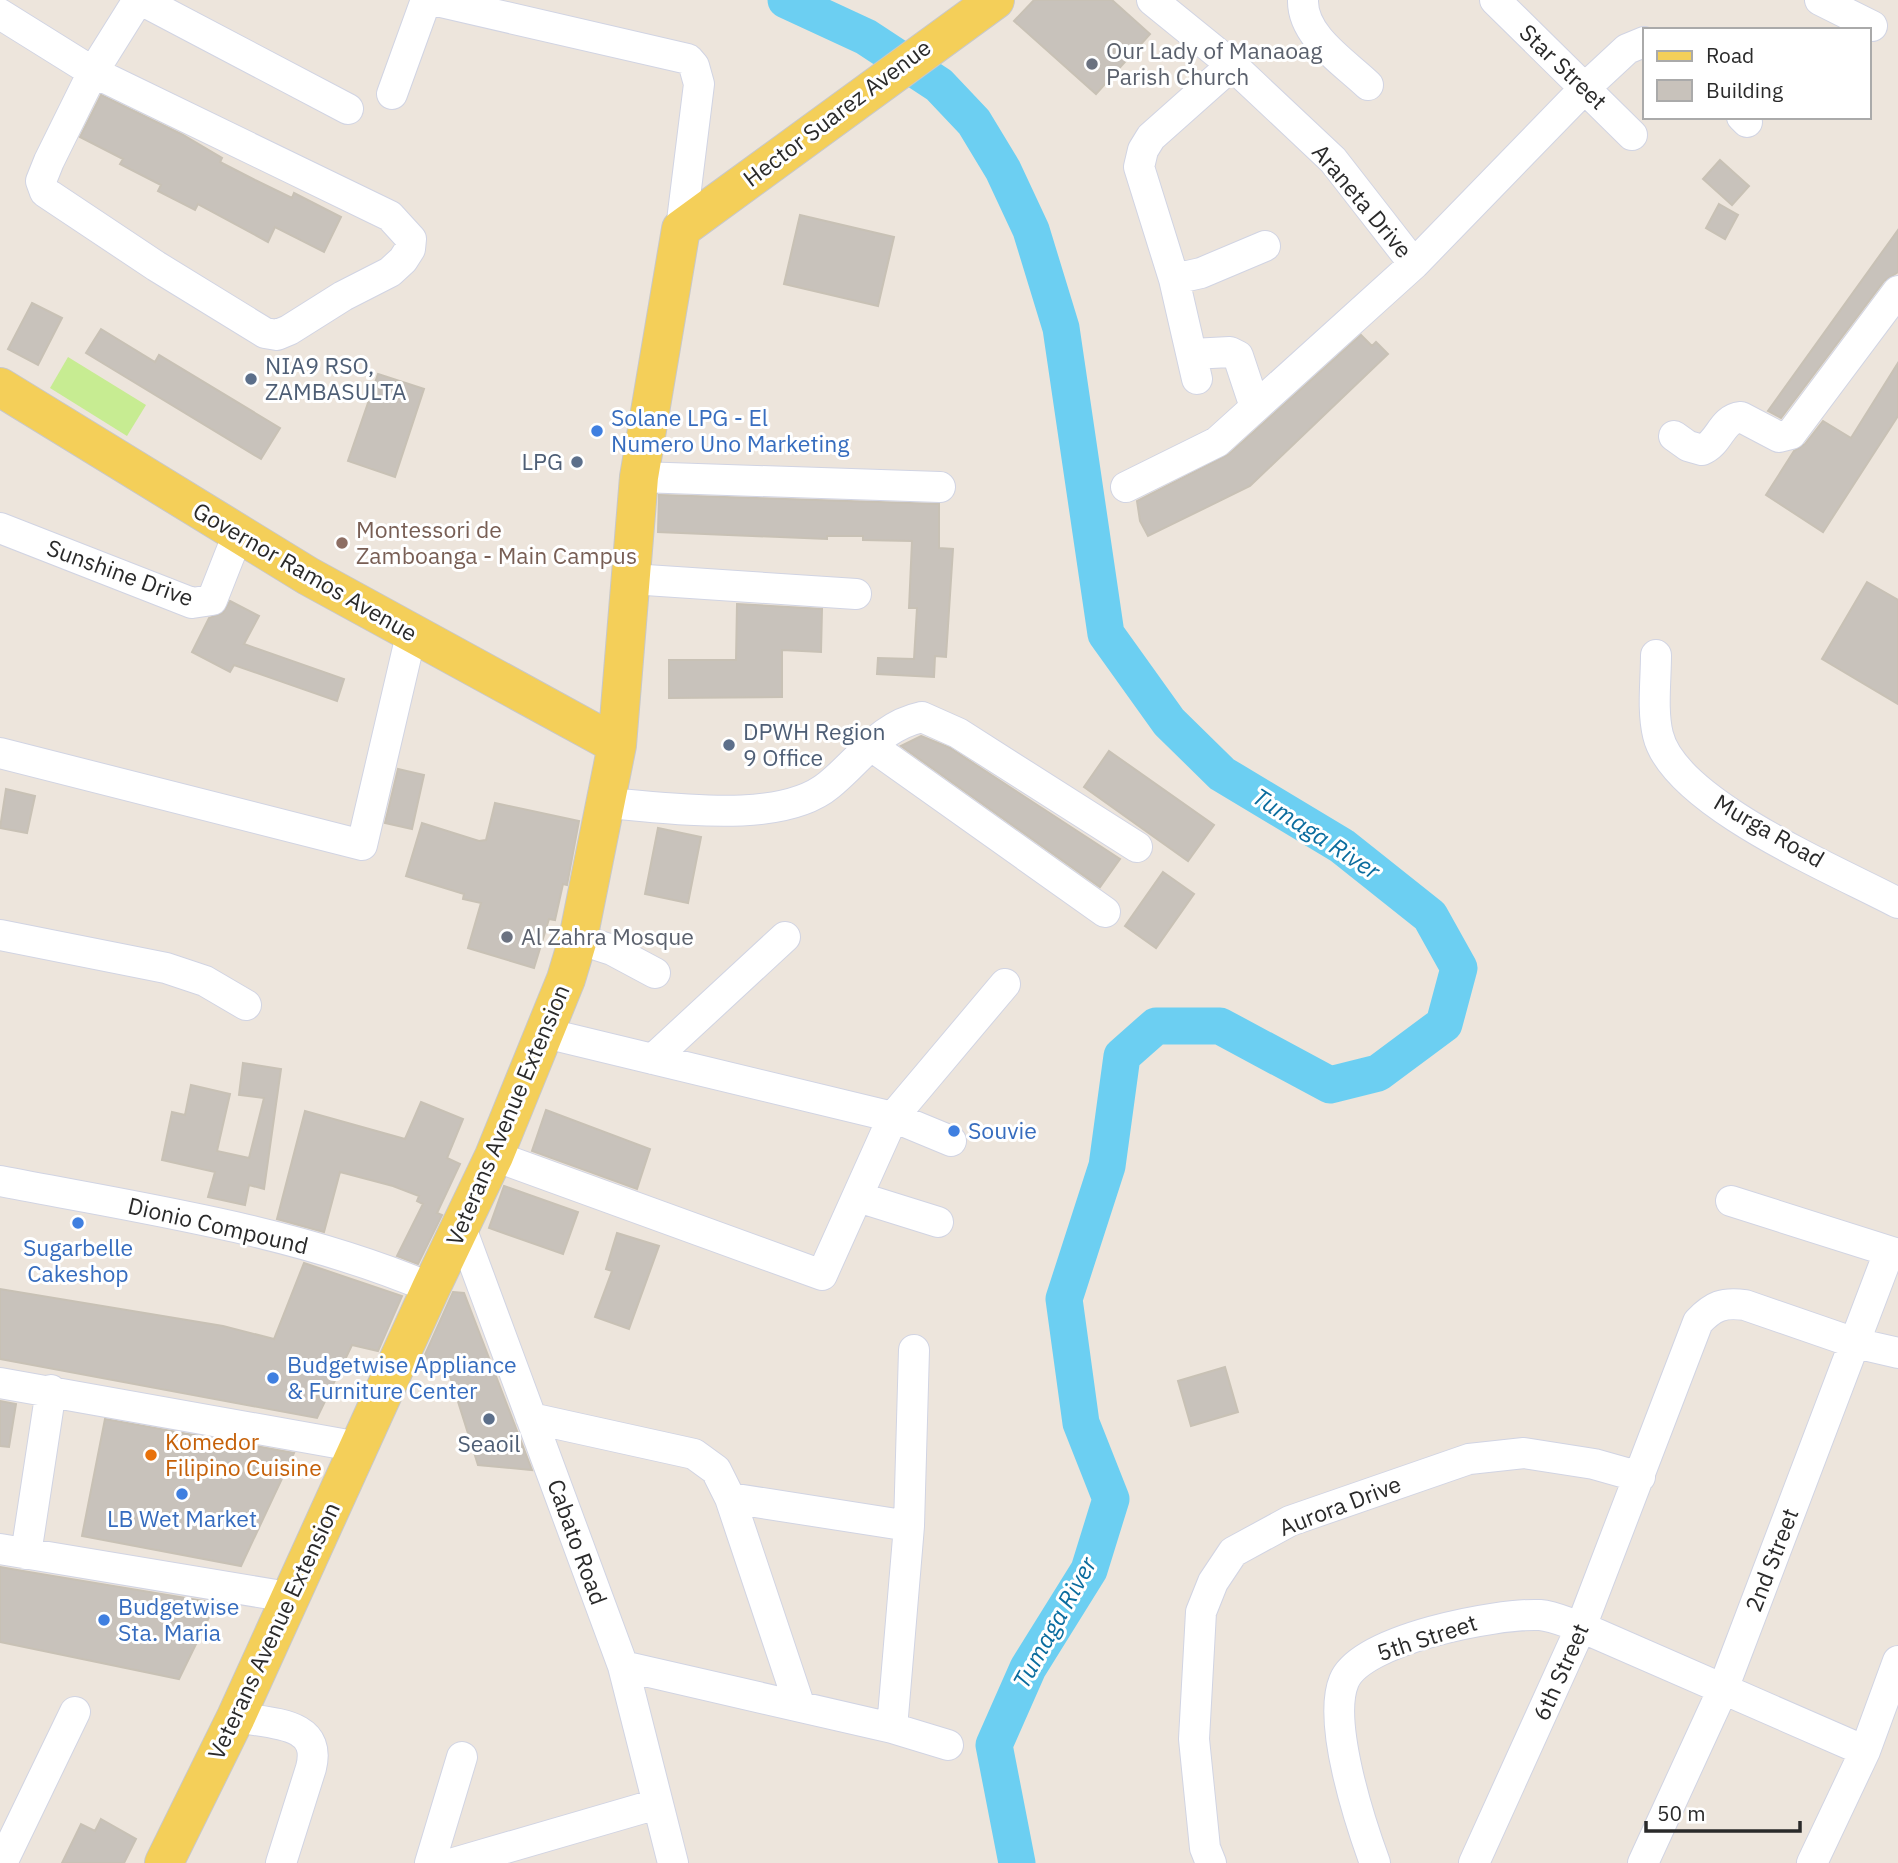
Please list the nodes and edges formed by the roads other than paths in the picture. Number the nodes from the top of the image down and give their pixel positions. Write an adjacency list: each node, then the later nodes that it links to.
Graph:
1 (139, 0): 13 (street); 17 (street)
2 (426, 0): 16 (street)
3 (432, 0): 19 (street)
4 (995, 0): 19 (main road, Hector Suarez Avenue)
5 (1303, 0): 14 (street)
6 (1494, 0): 15 (street, Star Street)
7 (1820, 0): 10 (street)
8 (1171, 5): 12 (street, Araneta Drive)
9 (0, 14): 13 (street)
10 (1872, 26)
11 (1643, 42): 15 (street)
12 (1232, 65): 21 (street, Araneta Drive); 22 (street)
13 (93, 72): 13 (street)
14 (1368, 85)
15 (1585, 88): 18 (street, Star Street); 21 (street)
16 (392, 94)
17 (348, 109)
18 (1632, 135)
19 (681, 229): 27 (main road, Veterans Avenue Extension)
20 (1265, 246): 22 (street)
21 (1414, 264): 25 (street)
22 (1174, 279): 25 (street)
23 (1898, 291): 26 (street)
24 (0, 387): 31 (main road, Governor Ramos Avenue)
25 (1255, 407): 29 (street)
26 (1674, 436)
27 (639, 477): 28 (street); 32 (main road, Veterans Avenue Extension)
28 (940, 487)
29 (1126, 487)
30 (0, 528): 31 (street, Sunshine Drive)
31 (238, 534): 34 (main road, Governor Ramos Avenue)
32 (631, 579): 33 (street); 36 (main road, Veterans Avenue Extension)
33 (856, 594)
34 (411, 635): 36 (main road, Governor Ramos Avenue); 38 (street)
35 (1656, 655): 41 (street, Murga Road)
36 (617, 745): 39 (main road, Veterans Avenue Extension)
37 (870, 745): 39 (street); 40 (street); 42 (street)
38 (0, 753)
39 (606, 803): 45 (main road, Veterans Avenue Extension)
40 (1137, 847)
41 (1898, 903)
42 (1105, 912)
43 (0, 935): 48 (street)
44 (785, 937): 50 (street)
45 (578, 939): 46 (street); 49 (main road, Veterans Avenue Extension)
46 (655, 973)
47 (1004, 984): 51 (street)
48 (246, 1005)
49 (545, 1033): 50 (street); 53 (main road, Veterans Avenue Extension)
50 (653, 1059): 51 (street)
51 (893, 1117): 52 (street); 55 (street)
52 (951, 1141)
53 (494, 1156): 55 (street); 58 (main road, Veterans Avenue Extension)
54 (0, 1181): 60 (street, Dionio Compound)
55 (858, 1197): 57 (street)
56 (1731, 1200): 59 (street)
57 (938, 1222)
58 (461, 1228): 60 (main road, Veterans Avenue Extension); 66 (street, Cabato Road)
59 (1893, 1253): 61 (street, 2nd Street)
60 (430, 1288): 67 (main road, Veterans Avenue Extension)
61 (1855, 1343): 63 (street, 6th Street); 68 (street, 6th Street); 76 (street, 2nd Street)
62 (914, 1350): 70 (street)
63 (1898, 1353)
64 (0, 1383): 65 (street)
65 (51, 1390): 67 (street); 71 (street)
66 (531, 1418): 69 (street); 75 (street, Cabato Road)
67 (359, 1447): 72 (main road, Veterans Avenue Extension)
68 (1640, 1477): 73 (street, 6th Street); 85 (street, Aurora Drive)
69 (730, 1498): 70 (street); 77 (street)
70 (909, 1526): 80 (street)
71 (13, 1552): 72 (street)
72 (288, 1597): 79 (main road, Veterans Avenue Extension)
73 (1581, 1627): 76 (street, 5th Street); 92 (street, 5th Street); 93 (street, 6th Street)
74 (1898, 1661): 82 (street)
75 (623, 1666): 77 (street); 84 (street, Cabato Road)
76 (1723, 1689): 82 (street, 5th Street); 94 (street, 2nd Street)
77 (799, 1704): 80 (street)
78 (75, 1712): 86 (street)
79 (236, 1717): 87 (main road, Veterans Avenue Extension); 88 (street)
80 (892, 1728): 81 (street)
81 (948, 1745)
82 (1866, 1751): 95 (street)
83 (462, 1757): 89 (street)
84 (657, 1804): 90 (street); 91 (street, Cabato Road)
85 (1205, 1858)
86 (2, 1863)
87 (164, 1863)
88 (281, 1863)
89 (430, 1863)
90 (454, 1863)
91 (673, 1863)
92 (1375, 1863)
93 (1475, 1863)
94 (1643, 1863)
95 (1812, 1863)

